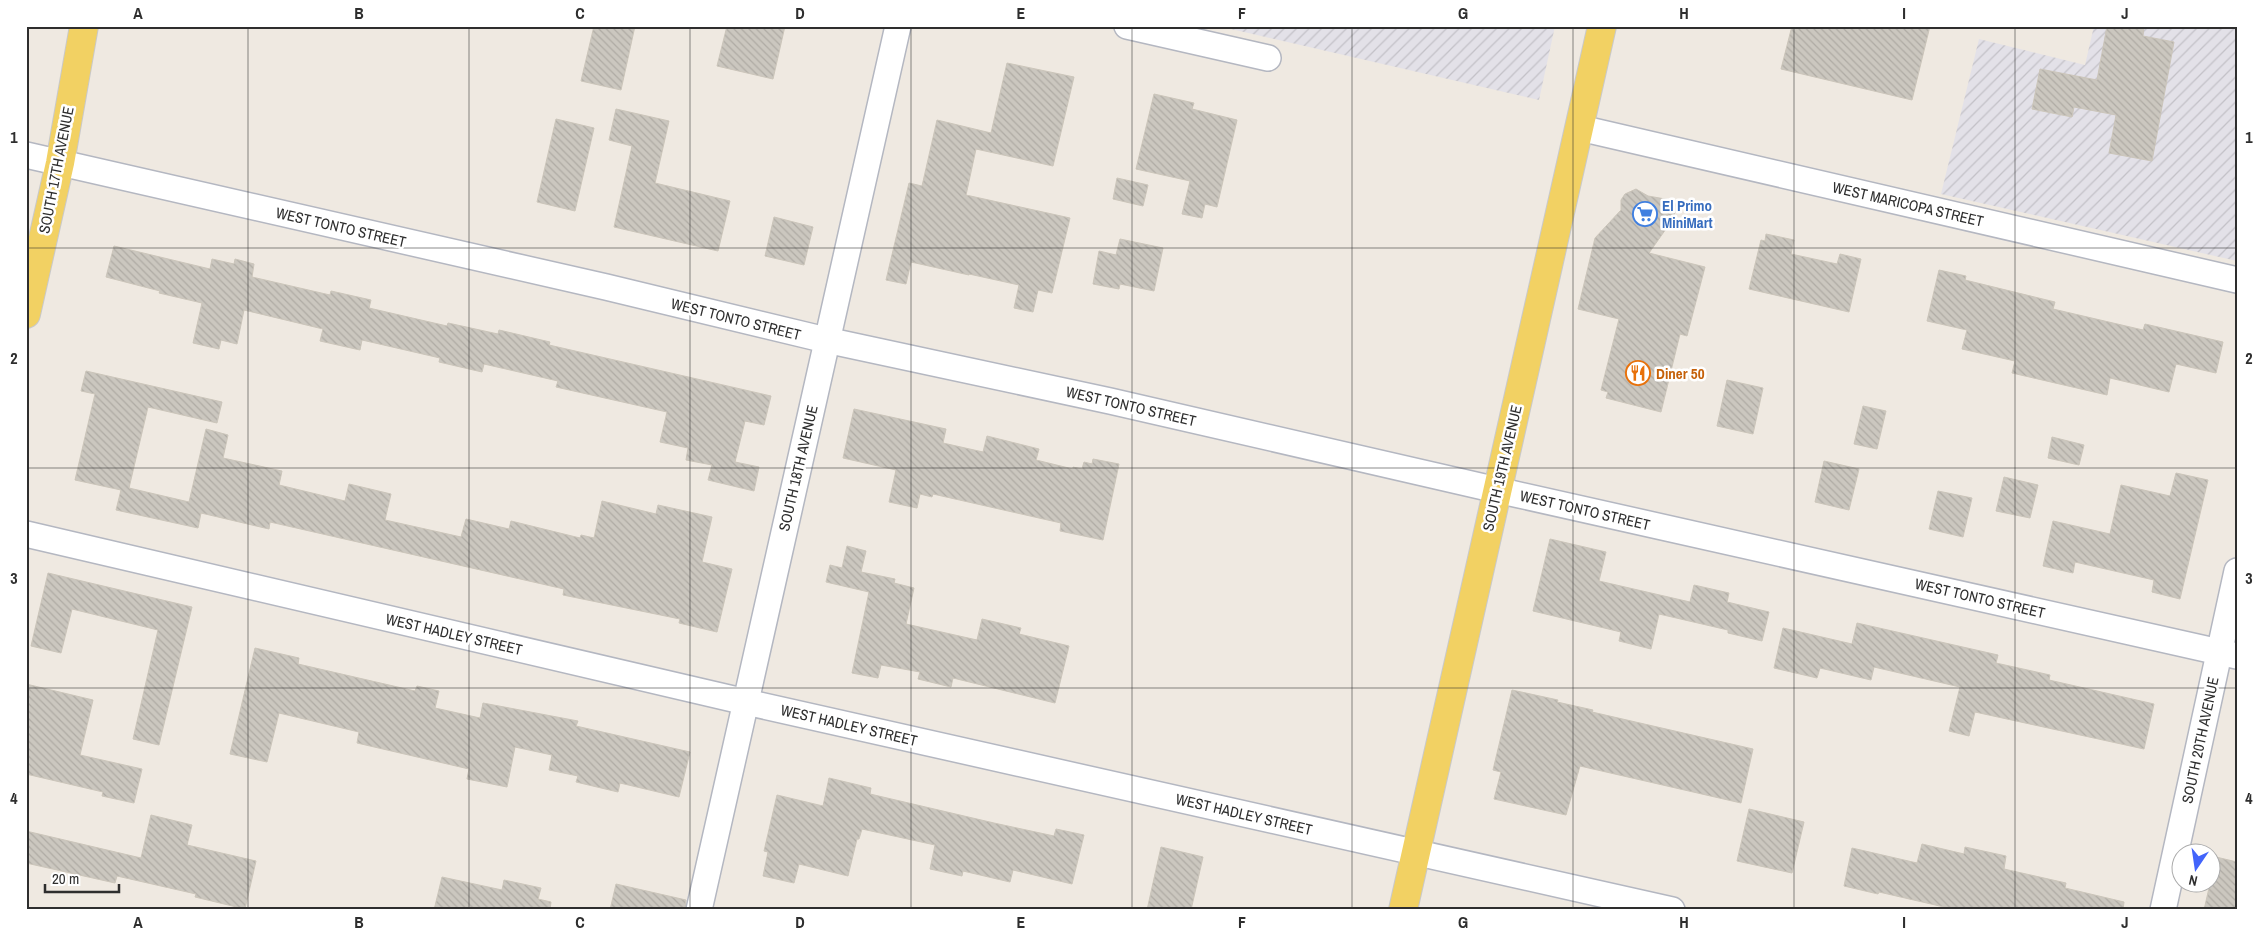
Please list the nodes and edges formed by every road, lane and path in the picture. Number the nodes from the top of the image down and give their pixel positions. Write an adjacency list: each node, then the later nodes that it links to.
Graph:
1 (84, 26): 9 (main road, SOUTH 17TH AVENUE)
2 (100, 26): 9 (main road)
3 (898, 26): 12 (street, SOUTH 18TH AVENUE)
4 (1127, 26): 6 (street)
5 (1602, 26): 7 (main road, SOUTH 19TH AVENUE)
6 (1268, 58)
7 (1580, 128): 10 (street, WEST MARICOPA STREET); 13 (main road, SOUTH 19TH AVENUE)
8 (26, 155): 9 (street, WEST TONTO STREET)
9 (60, 163): 11 (main road, SOUTH 17TH AVENUE); 12 (street, WEST TONTO STREET)
10 (2237, 280)
11 (26, 314)
12 (826, 340): 13 (street, WEST TONTO STREET); 17 (street, SOUTH 18TH AVENUE)
13 (1497, 490): 16 (street, WEST TONTO STREET); 18 (main road, SOUTH 19TH AVENUE)
14 (26, 534): 17 (street, WEST HADLEY STREET)
15 (2237, 571): 16 (street, SOUTH 20TH AVENUE)
16 (2228, 654): 22 (street, SOUTH 20TH AVENUE)
17 (746, 702): 18 (street, WEST HADLEY STREET); 19 (street, SOUTH 18TH AVENUE)
18 (1416, 852): 20 (main road, SOUTH 19TH AVENUE); 21 (street, WEST HADLEY STREET)
19 (699, 910)
20 (1402, 910)
21 (1672, 910)
22 (2162, 910)

